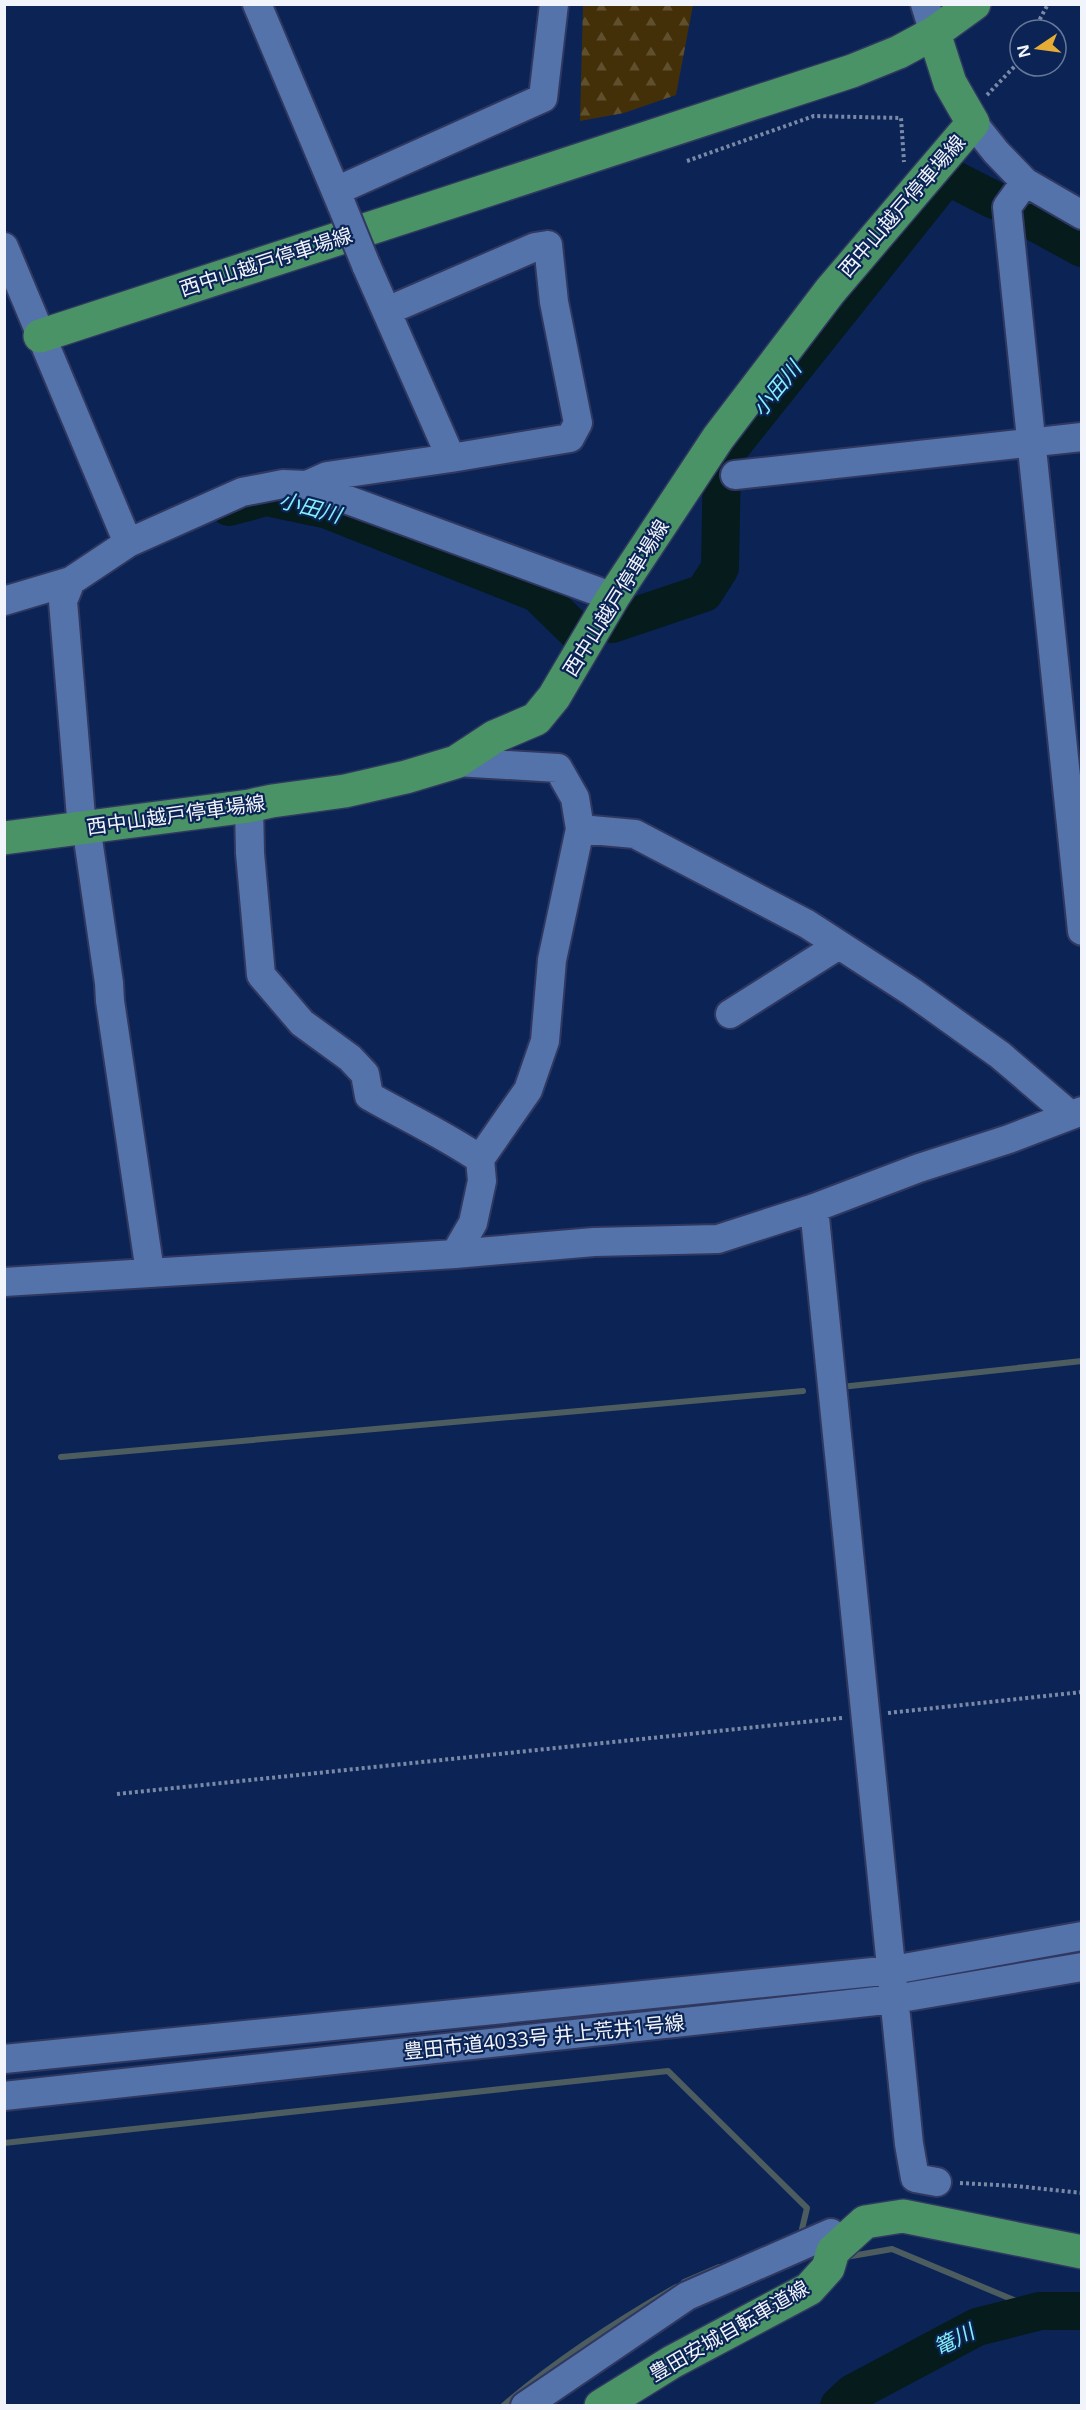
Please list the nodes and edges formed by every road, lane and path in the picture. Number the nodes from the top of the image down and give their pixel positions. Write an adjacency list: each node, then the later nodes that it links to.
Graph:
1 (257, 4): 11 (street)
2 (554, 4): 11 (street)
3 (974, 4): 6 (main road, 西中山越戸停車場線)
4 (1048, 4): 5 (path)
5 (1040, 18)
6 (929, 19): 8 (main road, 西中山越戸停車場線); 16 (main road, 西中山越戸停車場線)
7 (1008, 74): 8 (path)
8 (968, 116): 10 (street); 12 (main road, 西中山越戸停車場線)
9 (687, 161): 12 (path)
10 (1025, 182): 13 (street); 18 (street)
11 (339, 199): 15 (street, bridge)
12 (906, 199): 24 (main road, 西中山越戸停車場線)
13 (1082, 215)
14 (4, 247): 16 (street)
15 (387, 311): 19 (street); 19 (street)
16 (40, 336): 22 (street)
17 (1082, 437): 18 (street)
18 (1030, 442): 20 (street); 31 (street)
19 (451, 458): 21 (street)
20 (735, 475)
21 (307, 485): 22 (street); 24 (street)
22 (128, 543): 23 (street)
23 (71, 581): 25 (street); 28 (street)
24 (613, 597): 26 (main road, 西中山越戸停車場線)
25 (4, 601)
26 (456, 762): 27 (main road, 西中山越戸停車場線); 29 (street)
27 (249, 806): 28 (main road, 西中山越戸停車場線); 35 (street)
28 (82, 829): 30 (main road, 西中山越戸停車場線); 38 (street)
29 (580, 829): 32 (street); 35 (street)
30 (4, 838)
31 (1082, 932)
32 (839, 945): 33 (street); 34 (street)
33 (730, 1014)
34 (1076, 1113): 36 (street)
35 (480, 1159): 37 (street)
36 (814, 1208): 37 (street); 41 (street)
37 (455, 1254): 38 (street)
38 (150, 1272): 39 (street)
39 (4, 1282)
40 (1082, 1692): 41 (path)
41 (866, 1716): 42 (path); 45 (street)
42 (117, 1794)
43 (1082, 1936): 45 (street, 豊田市道4033号 井上荒井1号線)
44 (1082, 1967): 46 (street, 豊田市道4033号 井上荒井1号線)
45 (893, 1970): 46 (street); 47 (street, 豊田市道4033号 井上荒井1号線)
46 (895, 1999): 48 (street, 豊田市道4033号 井上荒井1号線); 49 (street)
47 (4, 2059)
48 (4, 2096)
49 (937, 2182): 50 (path)
50 (1082, 2193)
51 (831, 2233): 53 (street)
52 (1082, 2252): 54 (main road, 豊田安城自転車道線)
53 (525, 2406)
54 (601, 2406)

